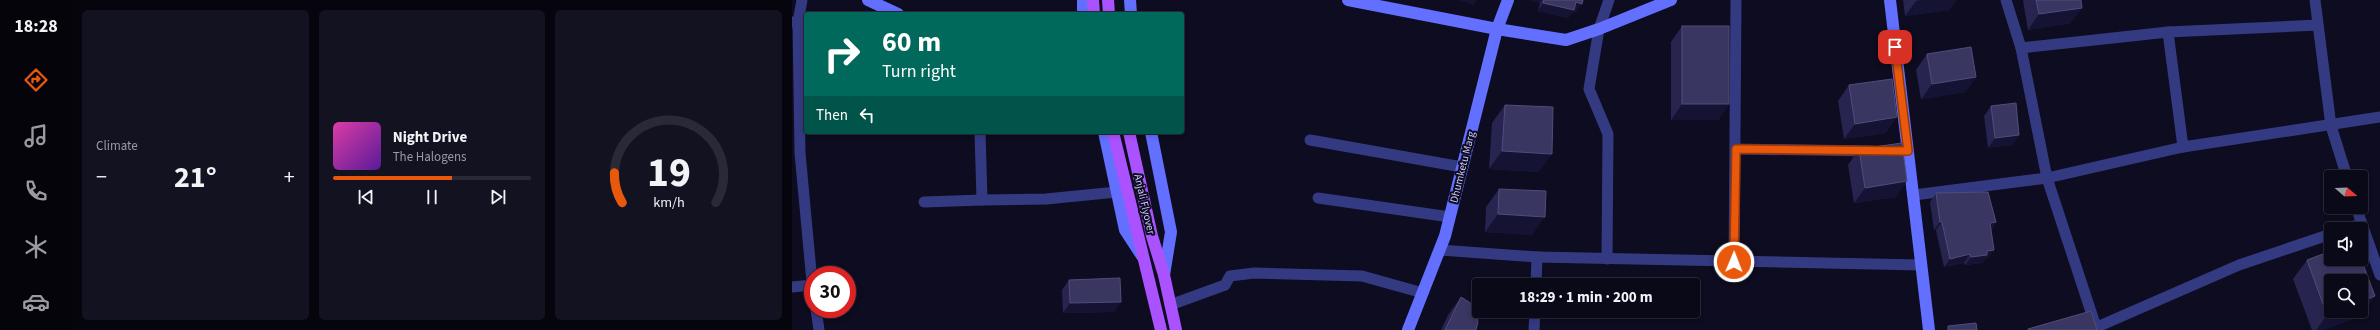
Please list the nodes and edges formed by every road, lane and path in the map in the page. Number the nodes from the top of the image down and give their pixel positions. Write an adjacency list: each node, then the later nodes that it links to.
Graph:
1 (802, 0): 20 (street)
2 (868, 0): 15 (street)
3 (1083, 0): 16 (street)
4 (1093, 0): 17 (main road)
5 (1108, 0): 18 (main road)
6 (1130, 0): 19 (street)
7 (1349, 0): 23 (street)
8 (1508, 0): 23 (street, Dhumketu Marg)
9 (1609, 0): 22 (street)
10 (1670, 0): 22 (street)
11 (1736, 0): 35 (street)
12 (1890, 0): 36 (street)
13 (2006, 0): 25 (street)
14 (2315, 0): 21 (street)
15 (894, 12)
16 (1083, 12)
17 (1094, 12)
18 (1109, 12)
19 (1131, 12)
20 (795, 22): 54 (street)
21 (2318, 25): 24 (street); 27 (street)
22 (1599, 29): 23 (street); 51 (street)
23 (1497, 30): 37 (street, Dhumketu Marg)
24 (2168, 32): 25 (street); 34 (street)
25 (2021, 48): 39 (street)
26 (2380, 117): 27 (street)
27 (2331, 126): 34 (street); 38 (street)
28 (980, 134): 43 (street)
29 (1104, 134): 40 (street)
30 (1113, 134): 49 (main road, Anjali Flyover)
31 (1129, 134): 55 (main road, Anjali Flyover)
32 (1151, 134): 55 (street)
33 (1310, 140): 37 (street)
34 (2183, 147): 39 (street)
35 (1736, 149): 36 (street); 52 (street)
36 (1908, 151): 41 (street)
37 (1462, 167): 45 (street, Dhumketu Marg)
38 (2345, 170)
39 (2047, 178): 41 (street); 64 (street)
40 (1117, 192): 43 (street); 49 (street)
41 (1914, 195): 53 (street)
42 (1318, 198): 45 (street)
43 (982, 200): 44 (street)
44 (924, 202)
45 (1450, 217): 48 (street, Dhumketu Marg)
46 (2324, 236): 64 (street)
47 (2368, 243): 56 (street)
48 (1440, 250): 50 (street); 60 (street, Dhumketu Marg)
49 (1142, 256): 66 (main road, Anjali Flyover)
50 (1537, 258): 51 (street); 57 (street)
51 (1607, 259): 52 (street)
52 (1734, 262): 53 (street)
53 (1921, 265): 70 (street)
54 (810, 266)
55 (1164, 275): 61 (main road, Anjali Flyover)
56 (2380, 275)
57 (1536, 278)
58 (792, 287): 59 (street)
59 (804, 288)
60 (1423, 293): 61 (street); 68 (street, Dhumketu Marg)
61 (1170, 305): 67 (main road, Anjali Flyover)
62 (817, 318): 65 (street)
63 (1534, 318): 69 (street)
64 (2097, 328)
65 (819, 330)
66 (1161, 330)
67 (1176, 330)
68 (1408, 330)
69 (1534, 330)
70 (1928, 330)

